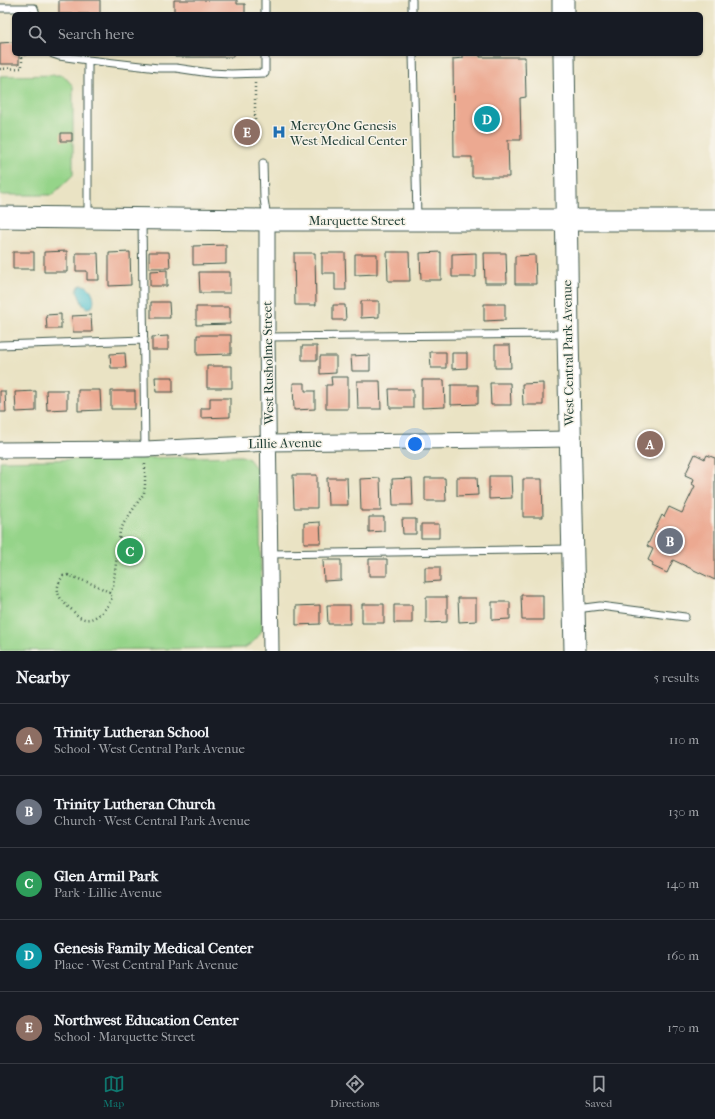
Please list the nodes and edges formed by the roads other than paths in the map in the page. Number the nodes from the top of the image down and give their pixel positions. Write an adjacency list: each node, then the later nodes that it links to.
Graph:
1 (265, 0): 6 (lane)
2 (412, 0): 7 (lane)
3 (563, 0): 8 (main road)
4 (0, 8): 5 (lane)
5 (35, 12)
6 (265, 12)
7 (412, 12)
8 (563, 12)
9 (59, 56): 13 (lane)
10 (265, 56): 13 (lane)
11 (413, 56): 19 (lane)
12 (564, 56): 20 (main road, West Central Park Avenue)
13 (88, 60): 16 (lane)
14 (263, 163): 18 (lane)
15 (0, 217): 16 (main road, Marquette Street)
16 (88, 218): 17 (main road, Marquette Street)
17 (142, 218): 18 (main road, Marquette Street); 24 (lane)
18 (267, 220): 19 (main road, Marquette Street); 23 (street, West Rusholme Street)
19 (417, 220): 20 (main road, Marquette Street)
20 (566, 220): 21 (main road, Marquette Street); 22 (main road, West Central Park Avenue)
21 (715, 220)
22 (568, 334): 23 (lane); 26 (main road, West Central Park Avenue)
23 (268, 337): 27 (street, West Rusholme Street)
24 (144, 340): 25 (lane); 28 (lane)
25 (0, 344)
26 (570, 439): 27 (street, Lillie Avenue); 30 (main road, West Central Park Avenue)
27 (269, 442): 28 (street, Lillie Avenue); 31 (street, West Rusholme Street)
28 (145, 449): 29 (street, Lillie Avenue)
29 (0, 450)
30 (572, 549): 31 (lane); 32 (main road, West Central Park Avenue)
31 (270, 554): 34 (street, West Rusholme Street)
32 (574, 609): 33 (lane); 35 (main road, West Central Park Avenue)
33 (685, 618)
34 (271, 651)
35 (575, 651)

